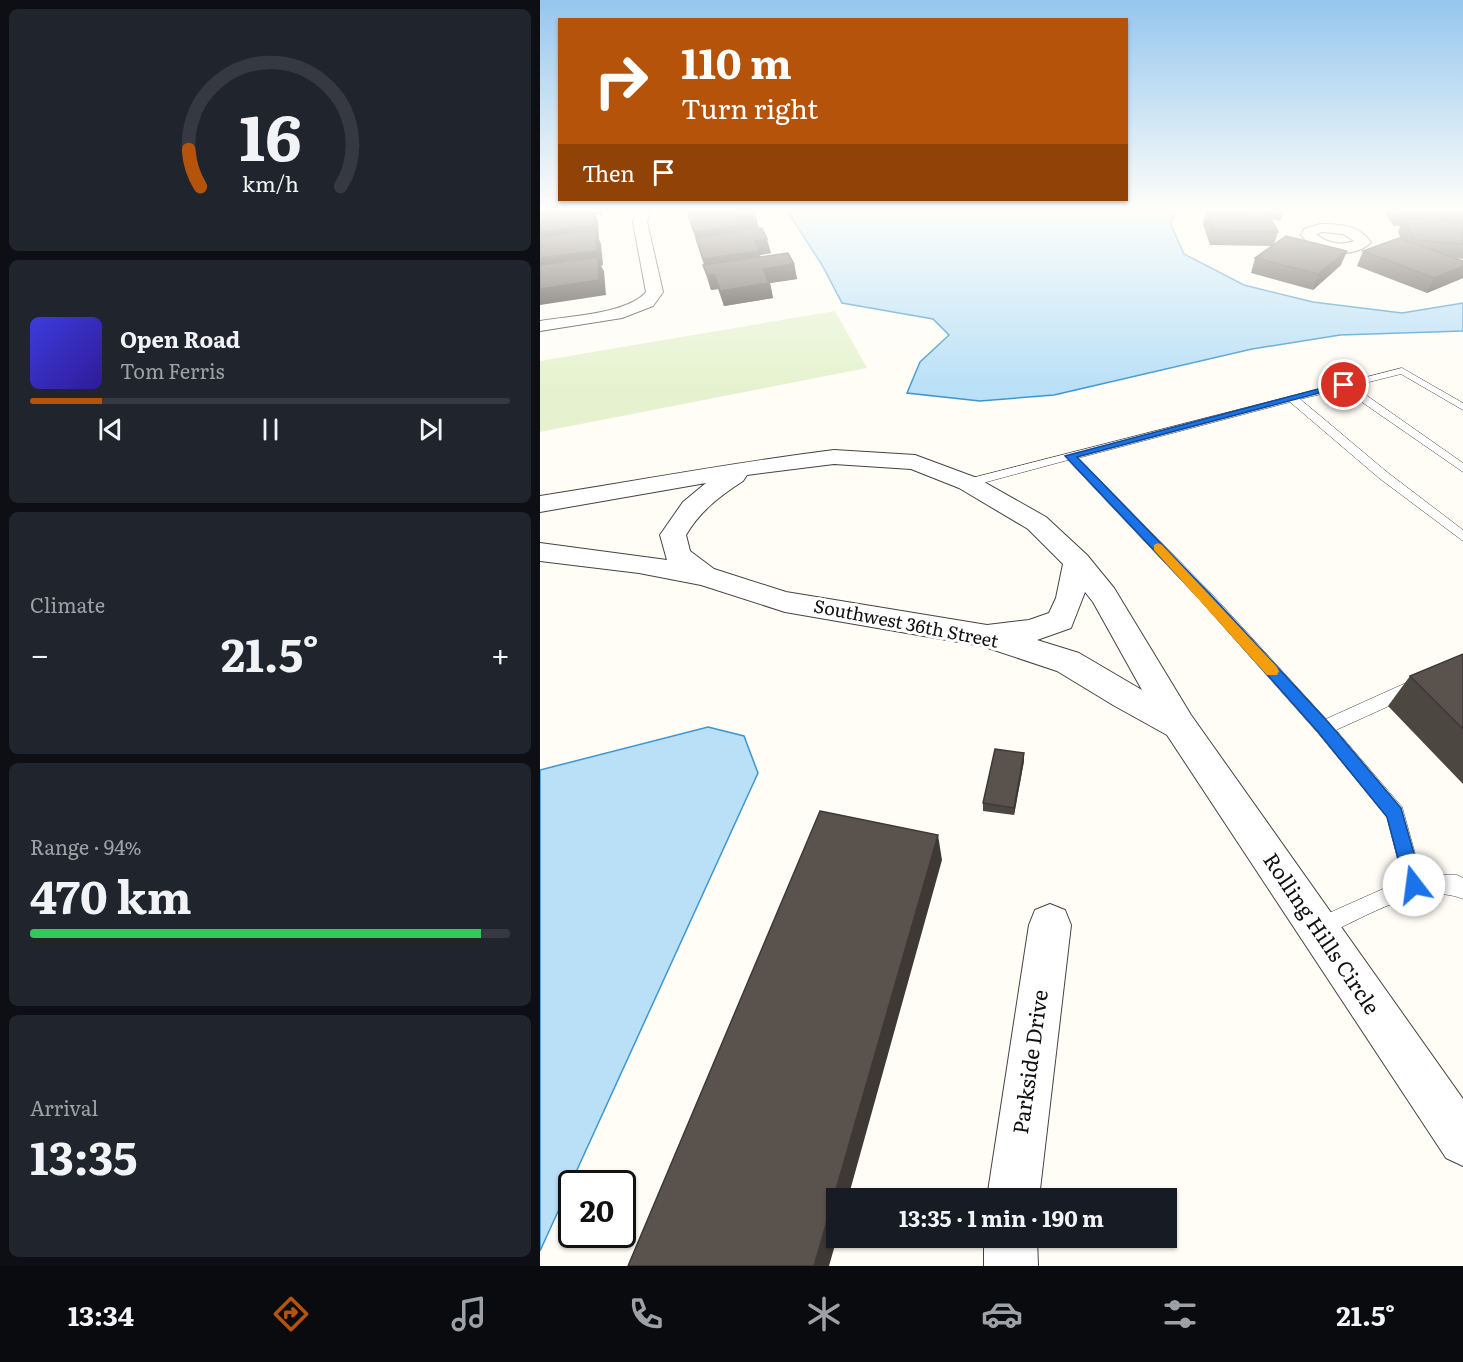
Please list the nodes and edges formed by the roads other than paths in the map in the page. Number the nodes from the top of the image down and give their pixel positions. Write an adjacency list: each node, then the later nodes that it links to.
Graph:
1 (650, 270): 2 (street)
2 (540, 326)
3 (1344, 385): 4 (lane); 5 (lane); 8 (lane)
4 (1292, 398): 6 (lane); 11 (lane)
5 (1463, 408)
6 (1070, 456): 9 (lane); 18 (lane)
7 (747, 468): 9 (street); 10 (street); 14 (street)
8 (1463, 468)
9 (968, 483): 13 (street)
10 (540, 504)
11 (1463, 537)
12 (540, 552): 14 (street, Southwest 36th Street)
13 (1077, 562): 15 (street); 17 (street)
14 (704, 576): 15 (street, Southwest 36th Street)
15 (983, 635): 17 (street, Southwest 36th Street)
16 (1434, 677): 18 (lane)
17 (1179, 725): 22 (street, Rolling Hills Circle)
18 (1324, 728): 19 (lane)
19 (1414, 885): 20 (lane); 22 (lane)
20 (1463, 890)
21 (1050, 925): 24 (street, Parkside Drive)
22 (1317, 928): 23 (street, Rolling Hills Circle)
23 (1463, 1141)
24 (1013, 1188)
25 (1011, 1248): 26 (street)
26 (1011, 1266)

